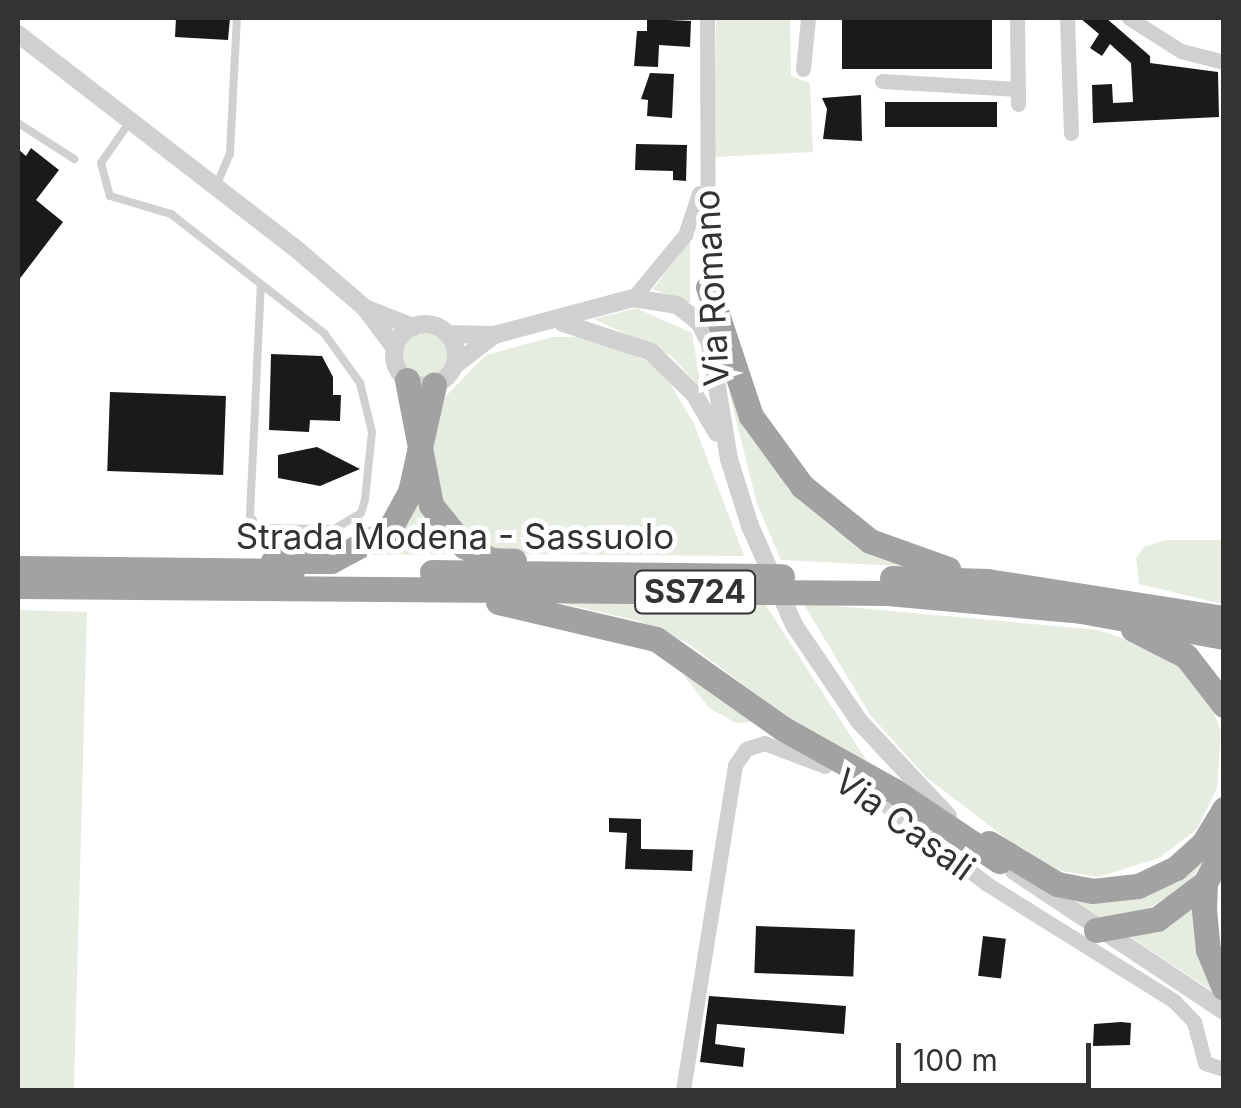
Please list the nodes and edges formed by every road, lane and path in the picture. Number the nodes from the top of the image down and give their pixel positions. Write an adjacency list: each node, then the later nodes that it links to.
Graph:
1 (237, 18): 16 (lane)
2 (707, 18): 15 (street, Via Romano)
3 (808, 18): 9 (street)
4 (1017, 18): 10 (street)
5 (1067, 18): 13 (street)
6 (1129, 18): 8 (street)
7 (18, 34): 11 (street)
8 (1224, 62)
9 (804, 70)
10 (882, 81)
11 (131, 120): 16 (street); 17 (lane)
12 (18, 124): 14 (lane)
13 (1071, 133)
14 (74, 159)
15 (704, 169): 18 (street, Via Romano); 19 (street)
16 (217, 184): 20 (street)
17 (261, 284): 17 (lane)
18 (708, 287): 25 (street, Via Romano); 35 (highway)
19 (633, 298): 21 (street); 25 (street)
20 (365, 308): 22 (street); 26 (street)
21 (553, 322): 24 (street); 31 (street)
22 (414, 326): 23 (street); 26 (street)
23 (448, 334): 24 (street); 27 (street)
24 (494, 335): 27 (street)
25 (710, 344): 31 (street, Via Romano)
26 (395, 348): 28 (street)
27 (455, 365): 29 (street)
28 (408, 380): 29 (street); 30 (highway)
29 (434, 385): 30 (highway)
30 (418, 441): 33 (highway); 34 (highway)
31 (729, 459): 43 (street, Via Romano)
32 (18, 568): 34 (highway, SS724)
33 (654, 572): 34 (highway, Strada Modena - Sassuolo / SS724); 35 (highway, Strada Modena - Sassuolo / SS724)
34 (170, 575): 36 (highway, SS724); 37 (highway, Strada Modena - Sassuolo / SS724)
35 (986, 580): 39 (highway, Strada Modena - Sassuolo / SS724)
36 (18, 586)
37 (399, 588): 38 (highway, Strada Modena - Sassuolo / SS724); 45 (highway)
38 (1081, 611): 40 (highway, Strada Modena - Sassuolo / SS724); 41 (highway)
39 (1224, 618)
40 (1224, 636)
41 (1224, 706)
42 (1224, 809): 43 (highway)
43 (958, 824): 45 (street, Via Romano)
44 (1224, 846): 46 (highway)
45 (999, 861): 47 (street, Via Romano)
46 (1205, 883): 47 (highway); 48 (highway)
47 (1096, 930): 49 (street, Via Romano)
48 (1224, 988)
49 (1224, 1011)
50 (1224, 1069): 51 (street, Via Casali)
51 (683, 1090)

